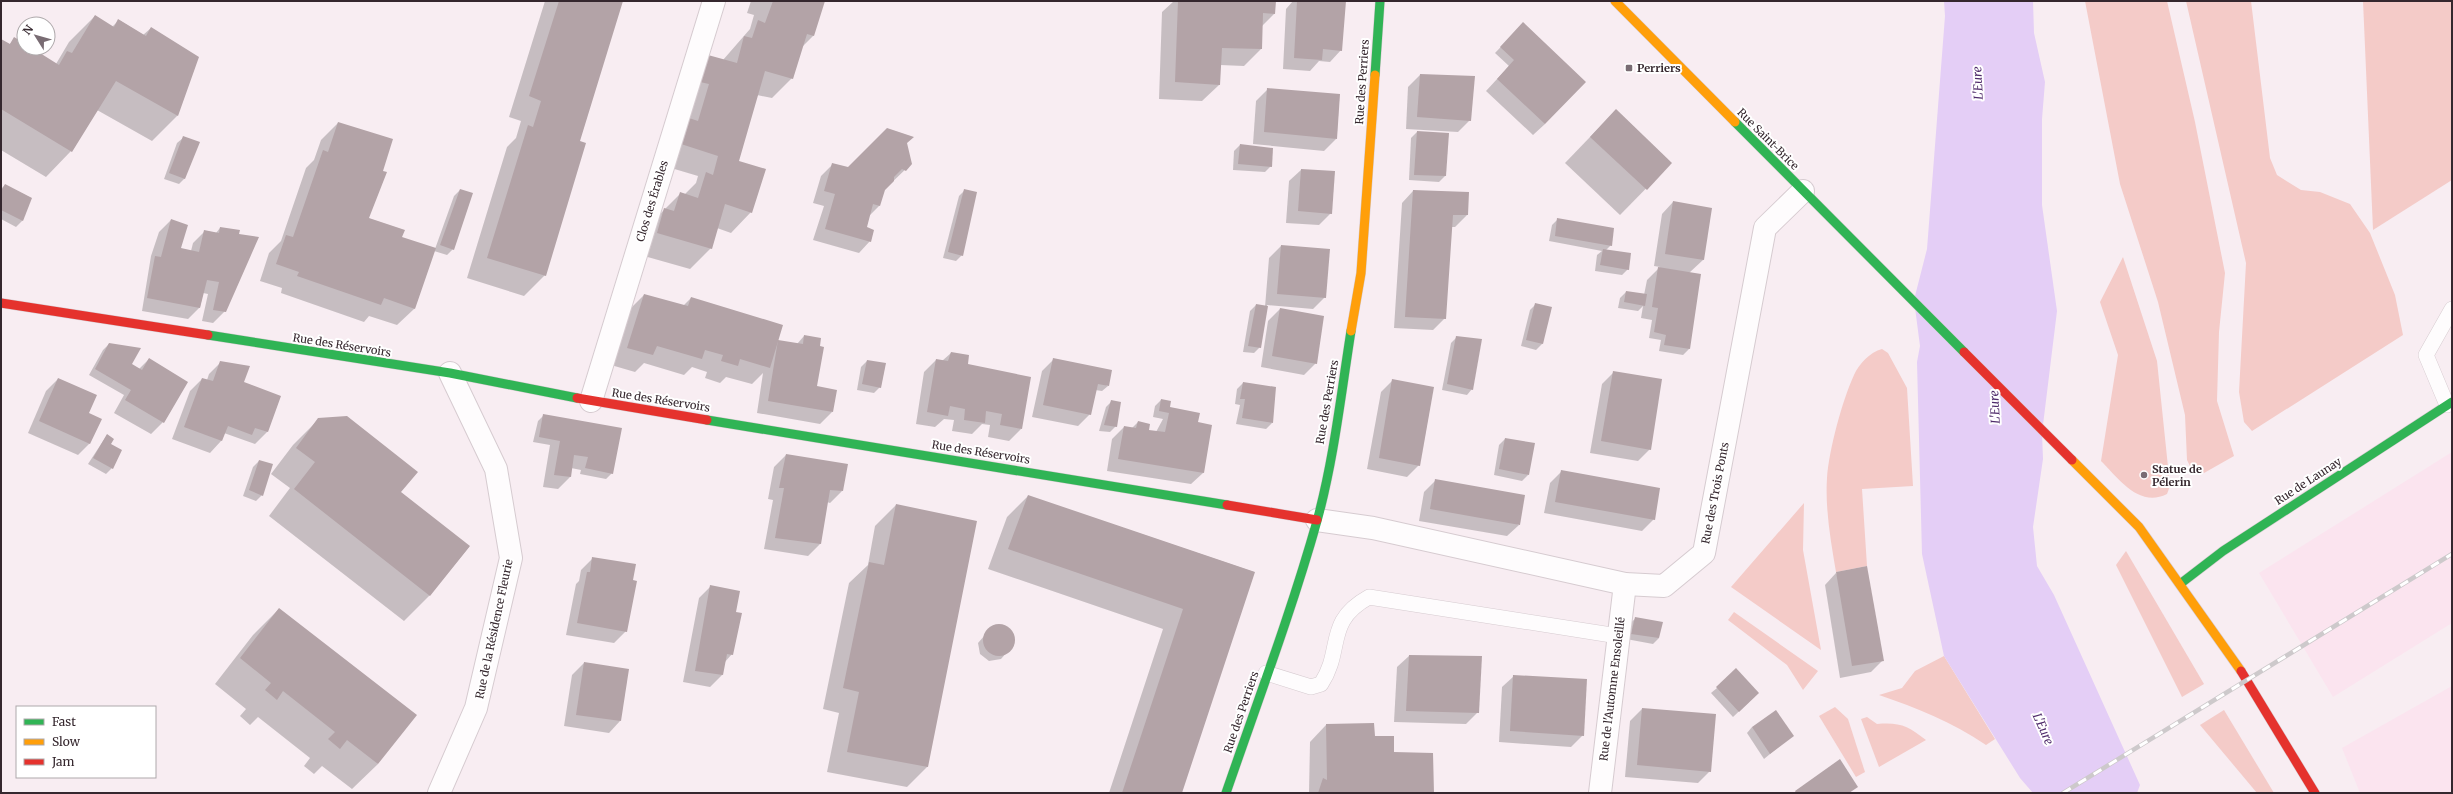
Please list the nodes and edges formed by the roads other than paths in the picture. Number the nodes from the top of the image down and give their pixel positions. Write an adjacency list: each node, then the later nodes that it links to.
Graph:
1 (714, 1): 8 (street, Clos des Érables)
2 (1380, 1): 10 (street, Rue des Perriers)
3 (1615, 1): 4 (street, Rue Saint-Brice)
4 (1803, 191): 11 (street, Rue des Trois Ponts); 12 (street, Rue Saint-Brice)
5 (1, 304): 7 (street, Rue des Réservoirs)
6 (2452, 309): 9 (lane)
7 (450, 374): 8 (street, Rue des Réservoirs); 15 (street, Rue de la Résidence Fleurie)
8 (591, 401): 10 (street, Rue des Réservoirs)
9 (2449, 403): 12 (street, Rue de Launay)
10 (1318, 520): 11 (street, Rue des Trois Ponts); 14 (street, Rue des Perriers)
11 (1625, 584): 13 (street, Rue de l'Automne Ensoleillé)
12 (2180, 584): 18 (street, Rue Saint-Brice)
13 (1618, 636): 14 (lane); 17 (street, Rue de l'Automne Ensoleillé)
14 (1266, 673): 16 (street, Rue des Perriers)
15 (439, 793)
16 (1226, 793)
17 (1600, 793)
18 (2315, 793)

